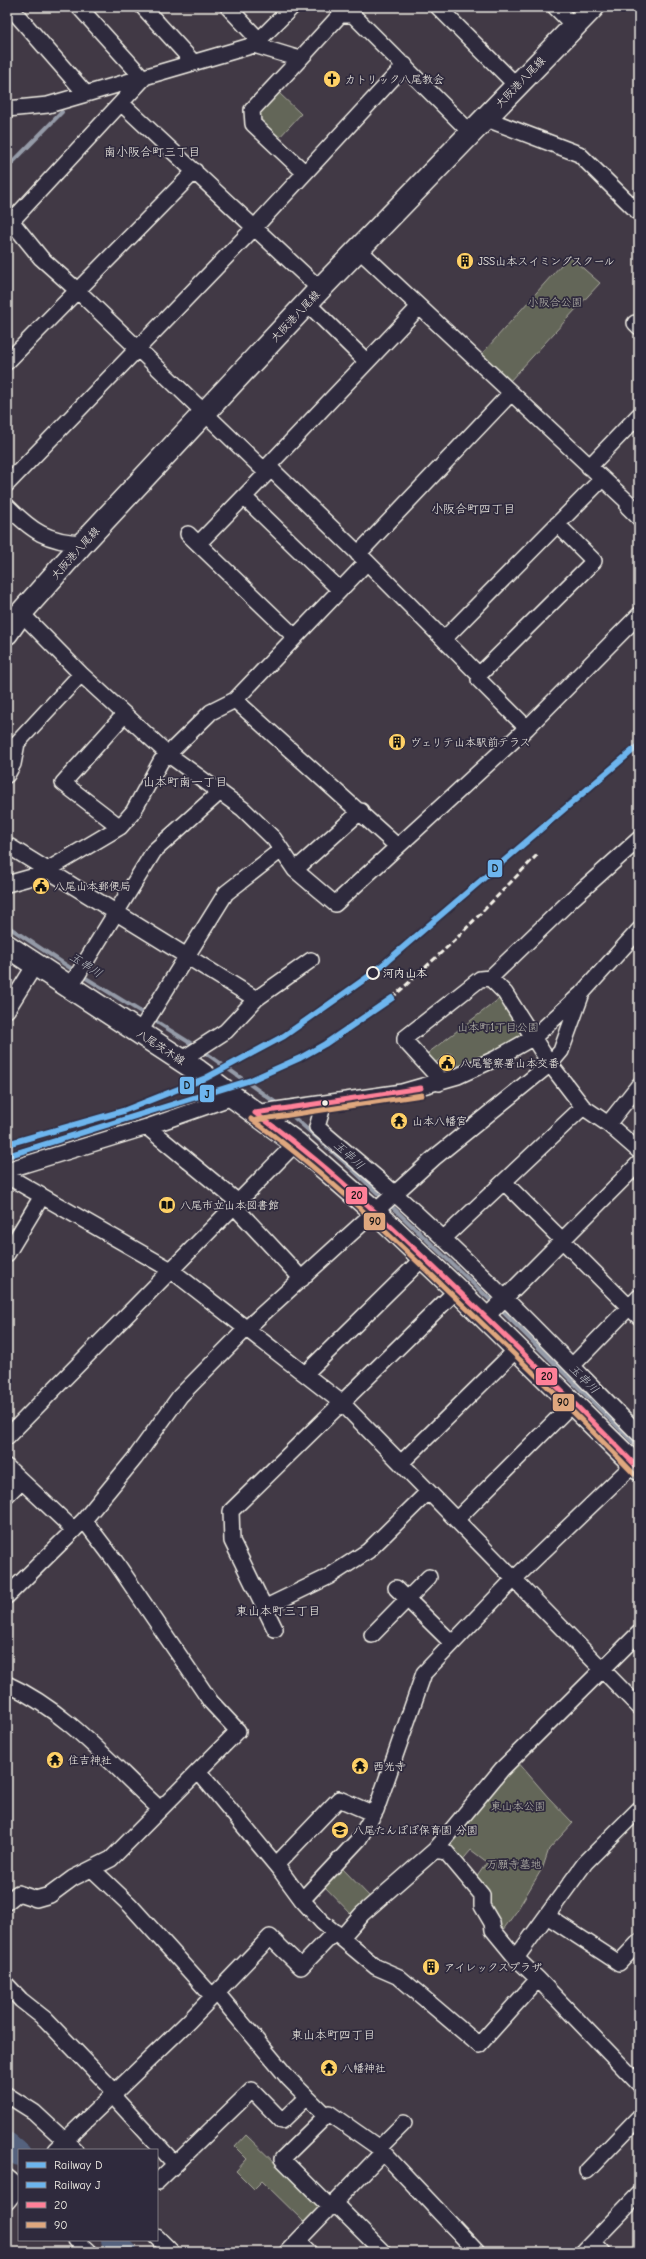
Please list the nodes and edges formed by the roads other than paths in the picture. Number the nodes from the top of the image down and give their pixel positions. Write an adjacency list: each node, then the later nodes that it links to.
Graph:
1 (10, 7): 16 (street)
2 (79, 7): 14 (street)
3 (143, 7): 12 (street)
4 (228, 7): 10 (street)
5 (292, 7): 10 (street)
6 (438, 7): 15 (street)
7 (555, 7): 9 (street)
8 (593, 7): 9 (main road, 大阪港八尾線)
9 (574, 26): 15 (main road, 大阪港八尾線)
10 (257, 42): 11 (street); 12 (street)
11 (300, 59): 13 (street); 21 (street)
12 (194, 63): 14 (street)
13 (405, 65): 19 (street); 21 (street)
14 (144, 78): 16 (street); 17 (street)
15 (516, 85): 19 (main road, 大阪港八尾線)
16 (86, 94): 18 (street)
17 (121, 103): 20 (street); 23 (street)
18 (7, 109)
19 (477, 125): 22 (street); 25 (main road, 大阪港八尾線)
20 (195, 171): 24 (street); 26 (street)
21 (305, 173): 24 (street)
22 (639, 213)
23 (9, 221): 26 (street)
24 (254, 228): 27 (street); 29 (street)
25 (358, 249): 27 (main road, 大阪港八尾線); 28 (street)
26 (78, 291): 29 (street); 30 (street)
27 (313, 296): 31 (street); 33 (main road, 大阪港八尾線)
28 (419, 307): 31 (street); 32 (street)
29 (138, 349): 33 (street); 38 (street)
30 (7, 362)
31 (367, 362): 36 (street)
32 (511, 393): 35 (street); 44 (street)
33 (205, 412): 36 (street); 43 (main road, 大阪港八尾線)
34 (639, 415): 35 (street)
35 (589, 467): 37 (street)
36 (269, 471): 39 (street); 44 (street)
37 (602, 479): 41 (street); 42 (street)
38 (7, 484)
39 (244, 497): 45 (street); 49 (street)
40 (7, 506): 43 (street)
41 (639, 518)
42 (558, 524): 50 (street); 52 (street)
43 (84, 543): 46 (main road, 大阪港八尾線)
44 (363, 558): 45 (street); 50 (street)
45 (340, 590): 49 (street)
46 (21, 613): 48 (main road, 大阪港八尾線); 51 (street)
47 (639, 615): 55 (street)
48 (7, 632)
49 (295, 637): 53 (street)
50 (444, 639): 52 (street)
51 (81, 674): 54 (street); 57 (street)
52 (480, 675): 55 (street)
53 (235, 700): 56 (street); 59 (street)
54 (124, 715): 56 (street); 60 (street)
55 (527, 728): 63 (street)
56 (169, 755): 58 (street); 60 (street)
57 (7, 775)
58 (220, 792): 64 (street); 68 (street)
59 (361, 811): 63 (street); 66 (street)
60 (120, 827): 65 (street)
61 (639, 839): 74 (street)
62 (7, 844): 65 (street)
63 (398, 846): 66 (street)
64 (281, 850): 66 (street); 71 (street)
65 (49, 870): 67 (street); 68 (street)
66 (295, 870)
67 (7, 884)
68 (116, 912): 71 (street); 75 (street)
69 (639, 930): 76 (street)
70 (7, 946): 73 (main road, 八尾茨木線)
71 (187, 955): 77 (street); 79 (street)
72 (311, 960): 77 (street)
73 (35, 965): 75 (main road, 八尾茨木線); 78 (street)
74 (490, 978): 80 (street); 83 (street)
75 (70, 987): 79 (main road, 八尾茨木線)
76 (582, 993): 80 (street); 82 (street)
77 (256, 999): 81 (street)
78 (7, 1010)
79 (139, 1033): 81 (main road, 八尾茨木線)
80 (534, 1037): 82 (street); 83 (street)
81 (181, 1060): 85 (main road, 八尾茨木線)
82 (550, 1064): 87 (street); 98 (street)
83 (439, 1083): 86 (street)
84 (639, 1085): 89 (street)
85 (233, 1097): 88 (main road, 八尾茨木線); 90 (street)
86 (324, 1103): 88 (street); 98 (street)
87 (583, 1106): 89 (street); 96 (street)
88 (255, 1114): 91 (main road, 八尾茨木線)
89 (608, 1124): 92 (street)
90 (147, 1127): 94 (street); 99 (street)
91 (296, 1142): 99 (street); 100 (main road, 八尾茨木線)
92 (639, 1151)
93 (639, 1163): 102 (street)
94 (7, 1170)
95 (7, 1176): 97 (street)
96 (504, 1182): 101 (street); 102 (street)
97 (42, 1196): 103 (street); 105 (street)
98 (394, 1196): 100 (street); 101 (street)
99 (236, 1204): 105 (street); 106 (street)
100 (378, 1211): 104 (main road, 八尾茨木線); 106 (street)
101 (443, 1239): 108 (street)
102 (563, 1240): 108 (street); 109 (street)
103 (7, 1254)
104 (423, 1258): 107 (main road, 八尾茨木線); 113 (street)
105 (171, 1270): 110 (street); 116 (street)
106 (302, 1279): 110 (street)
107 (457, 1290): 108 (main road, 八尾茨木線); 114 (street)
108 (496, 1307): 111 (main road, 八尾茨木線); 112 (street)
109 (636, 1307): 112 (street)
110 (248, 1328): 113 (street); 124 (street)
111 (518, 1348): 115 (main road, 八尾茨木線); 118 (street)
112 (572, 1366): 117 (street)
113 (305, 1374): 114 (street)
114 (342, 1403): 118 (street); 129 (street)
115 (573, 1403): 117 (main road, 八尾茨木線); 123 (street)
116 (7, 1437)
117 (634, 1449): 126 (street)
118 (401, 1463): 121 (street)
119 (7, 1467): 120 (street)
120 (21, 1481): 122 (street); 124 (street)
121 (428, 1492): 123 (street); 129 (street)
122 (7, 1495)
123 (456, 1520): 126 (street)
124 (79, 1525): 128 (street); 137 (street)
125 (429, 1576): 127 (street)
126 (514, 1579): 133 (street); 134 (street)
127 (402, 1594): 132 (street); 133 (street)
128 (7, 1596)
129 (264, 1608): 130 (street)
130 (276, 1630)
131 (639, 1633): 134 (street)
132 (372, 1635)
133 (452, 1643): 140 (street)
134 (602, 1669): 136 (street); 141 (street)
135 (7, 1684): 138 (street)
136 (639, 1707)
137 (198, 1771): 138 (street); 142 (street)
138 (160, 1809): 143 (street)
139 (639, 1809): 146 (street)
140 (374, 1814): 142 (street); 144 (street)
141 (436, 1850): 147 (street); 149 (street)
142 (276, 1865): 144 (street)
143 (92, 1868): 145 (street); 152 (street)
144 (302, 1900): 147 (street)
145 (7, 1902)
146 (547, 1916): 148 (street); 149 (street)
147 (338, 1935): 150 (street); 152 (street)
148 (639, 1942)
149 (516, 1958): 150 (street)
150 (538, 1979): 153 (street)
151 (7, 1985): 155 (street)
152 (215, 1995): 155 (street); 156 (street)
153 (639, 2084)
154 (7, 2095): 160 (street)
155 (114, 2095): 160 (street); 162 (street)
156 (307, 2097): 157 (street); 162 (street)
157 (326, 2116): 161 (street); 170 (street)
158 (639, 2117): 163 (street)
159 (404, 2123): 161 (street)
160 (64, 2146)
161 (381, 2150): 170 (street); 180 (street)
162 (175, 2164): 165 (street)
163 (586, 2170)
164 (7, 2176): 166 (street)
165 (158, 2181)
166 (18, 2186)
167 (18, 2188): 169 (street)
168 (639, 2194): 174 (street)
169 (7, 2202)
170 (333, 2206): 173 (street); 179 (street)
171 (158, 2238): 176 (street)
172 (77, 2241): 175 (street)
173 (298, 2241): 177 (street); 178 (street)
174 (593, 2248)
175 (89, 2252)
176 (172, 2252)
177 (287, 2252)
178 (309, 2252)
179 (383, 2252)
180 (477, 2252)

